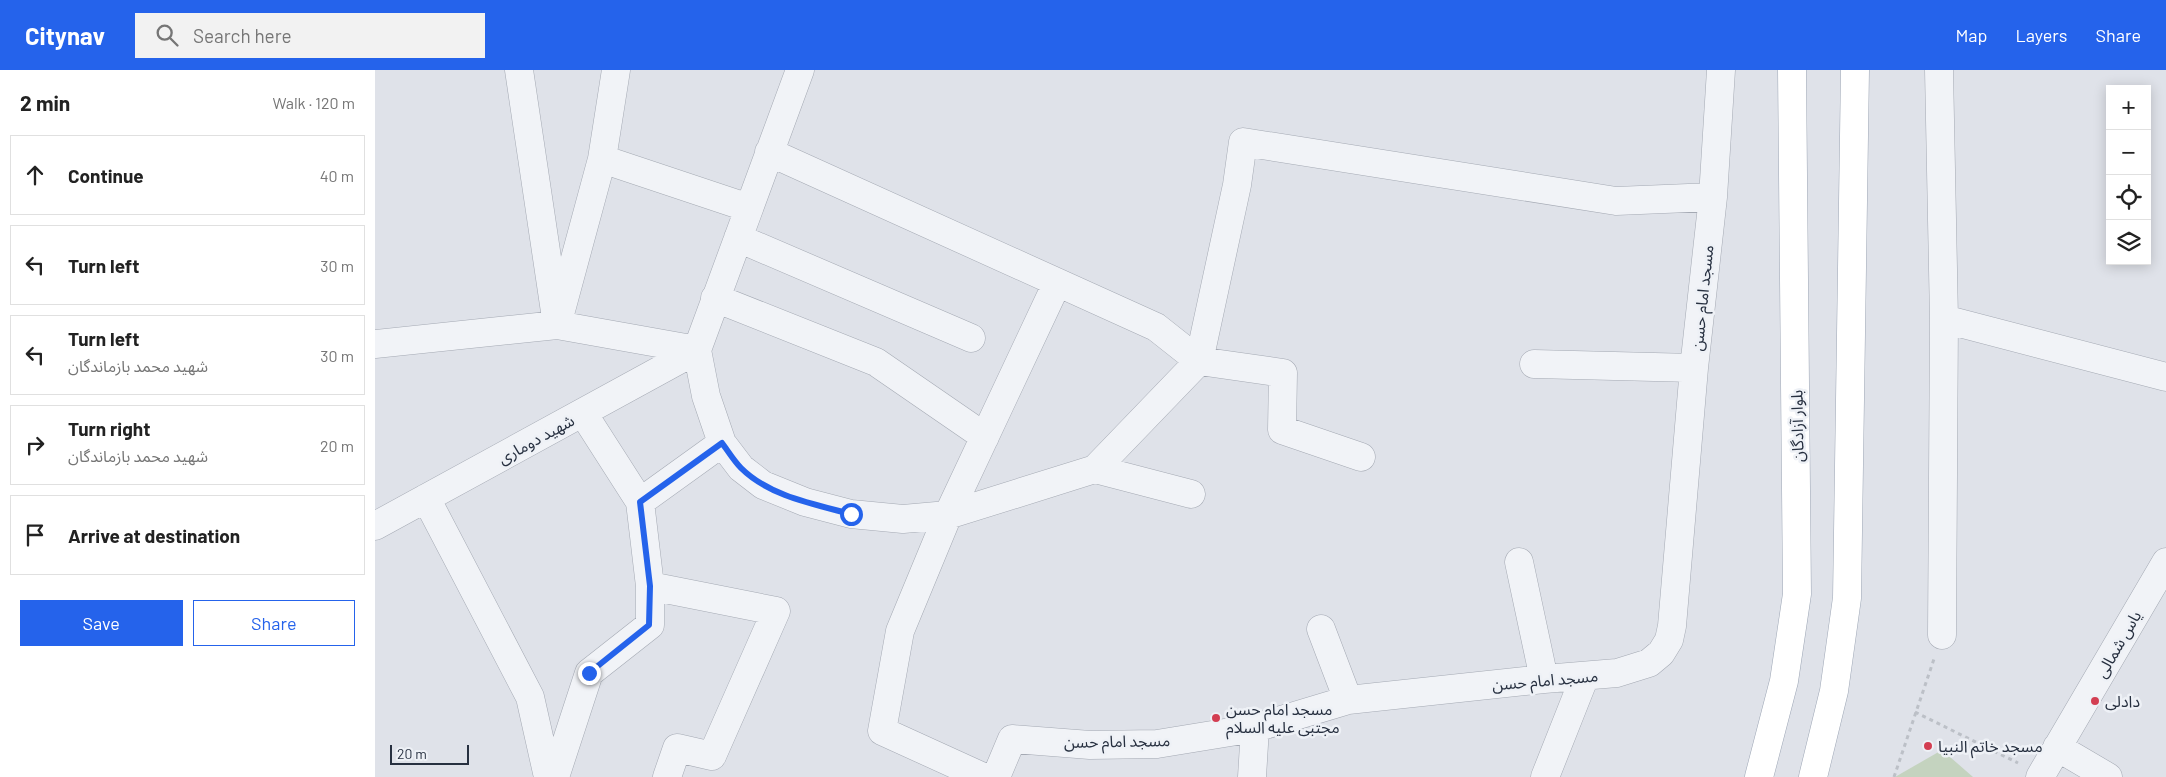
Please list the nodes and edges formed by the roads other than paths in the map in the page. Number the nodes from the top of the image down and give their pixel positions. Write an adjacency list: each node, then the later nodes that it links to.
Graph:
1 (519, 70): 16 (street)
2 (616, 70): 9 (street)
3 (800, 70): 8 (street)
4 (1721, 70): 10 (street, مسجد امام حسن)
5 (1792, 70): 52 (main road, بلوار آزادگان)
6 (1855, 70): 53 (main road)
7 (1939, 70): 15 (street)
8 (769, 152): 11 (street); 13 (street)
9 (602, 159): 11 (street); 16 (street)
10 (1713, 197): 20 (street); 22 (street, مسجد امام حسن)
11 (749, 208): 12 (street)
12 (738, 238): 14 (street); 17 (street)
13 (1057, 283): 20 (street); 25 (street)
14 (715, 298): 19 (street); 25 (street)
15 (1944, 319): 23 (street); 38 (street)
16 (557, 325): 18 (street); 19 (street)
17 (971, 338)
18 (375, 344)
19 (697, 350): 24 (street, شهید دوماری); 26 (street)
20 (1199, 361): 27 (street); 28 (street)
21 (1533, 364): 22 (street)
22 (1694, 368): 39 (street, مسجد امام حسن)
23 (2166, 378)
24 (583, 413): 30 (street, شهید دوماری); 31 (street)
25 (985, 437): 32 (street)
26 (722, 443): 31 (street); 32 (street)
27 (1361, 456)
28 (1095, 469): 29 (street); 32 (street)
29 (1191, 494)
30 (426, 498): 33 (street, شهید دوماری); 45 (street)
31 (640, 502): 36 (street)
32 (948, 515): 48 (street)
33 (375, 526)
34 (1519, 562): 40 (street)
35 (2165, 567): 43 (street, یاس شمالی)
36 (650, 586): 46 (street); 47 (street)
37 (1321, 629): 41 (street)
38 (1942, 636)
39 (1585, 676): 40 (street, مسجد امام حسن); 51 (street)
40 (1544, 678): 41 (street, مسجد امام حسن)
41 (1348, 700): 42 (street, مسجد امام حسن)
42 (1255, 728): 49 (street, مسجد امام حسن); 50 (street)
43 (2057, 748): 44 (street, یاس شمالی); 54 (street)
44 (2040, 776)
45 (548, 777)
46 (555, 777)
47 (667, 777)
48 (983, 777)
49 (997, 777)
50 (1252, 777)
51 (1545, 777)
52 (1759, 777)
53 (1813, 777)
54 (2108, 777)

